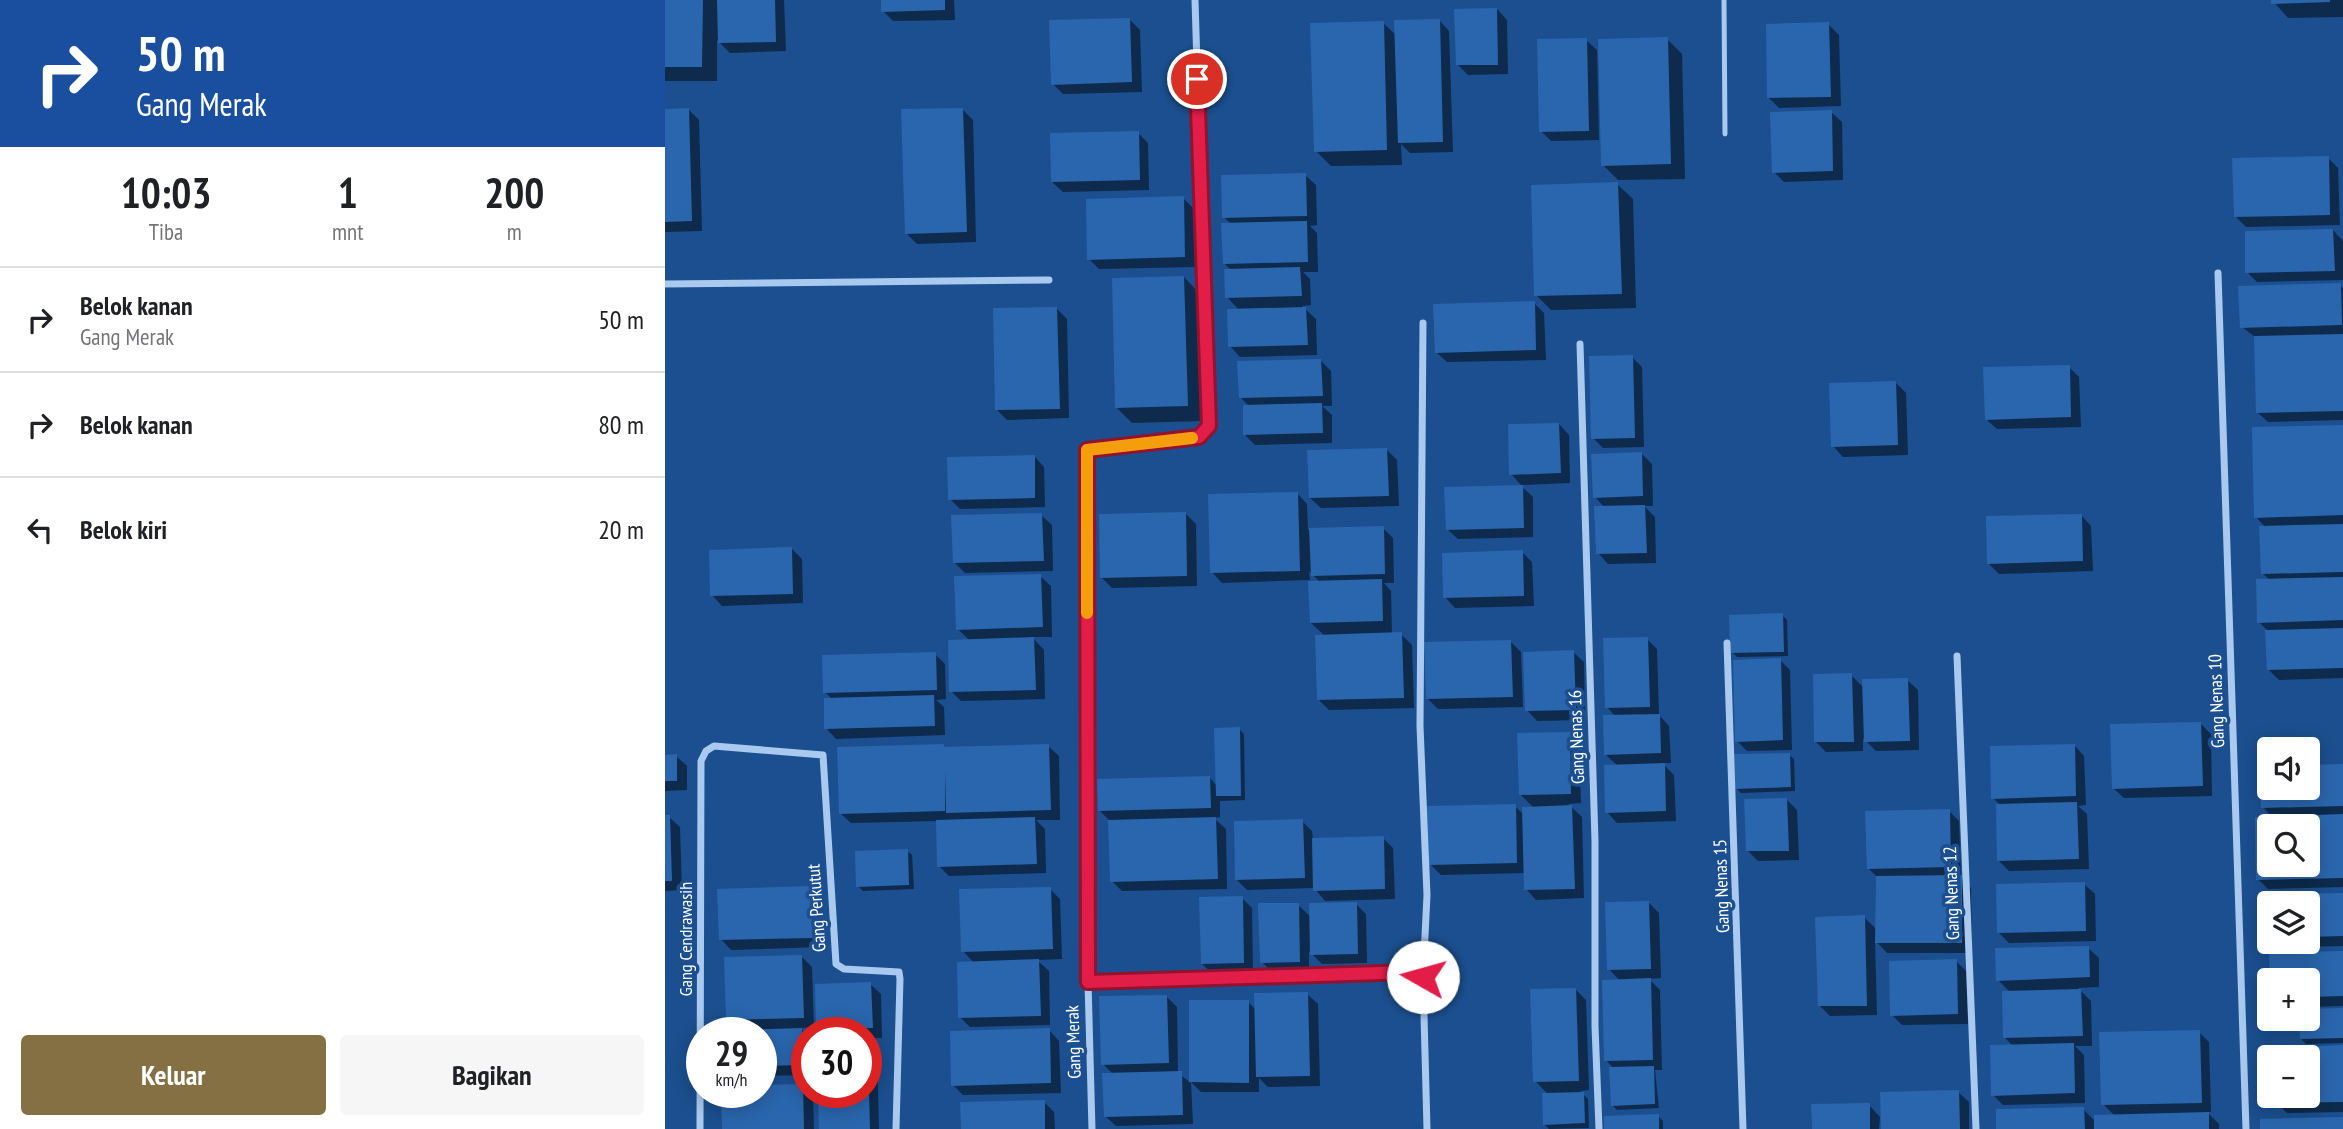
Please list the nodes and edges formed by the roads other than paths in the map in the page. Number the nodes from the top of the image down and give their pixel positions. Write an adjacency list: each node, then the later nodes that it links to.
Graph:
1 (1195, 0): 13 (street, Gang Merak)
2 (1724, 0): 3 (lane)
3 (1725, 134)
4 (2218, 273): 21 (street, Gang Nenas 10)
5 (1049, 279): 6 (street)
6 (665, 284)
7 (1423, 323): 12 (street)
8 (1580, 345): 18 (street, Gang Nenas 16)
9 (1727, 642): 19 (street, Gang Nenas 15)
10 (1957, 656): 20 (street, Gang Nenas 12)
11 (706, 751): 14 (street, Gang Cendrawasih); 15 (street, Gang Perkutut)
12 (1423, 977): 13 (street); 17 (street)
13 (1088, 982): 16 (street, Gang Merak)
14 (700, 1129)
15 (896, 1129)
16 (1092, 1129)
17 (1427, 1129)
18 (1599, 1129)
19 (1742, 1129)
20 (1976, 1129)
21 (2246, 1129)

